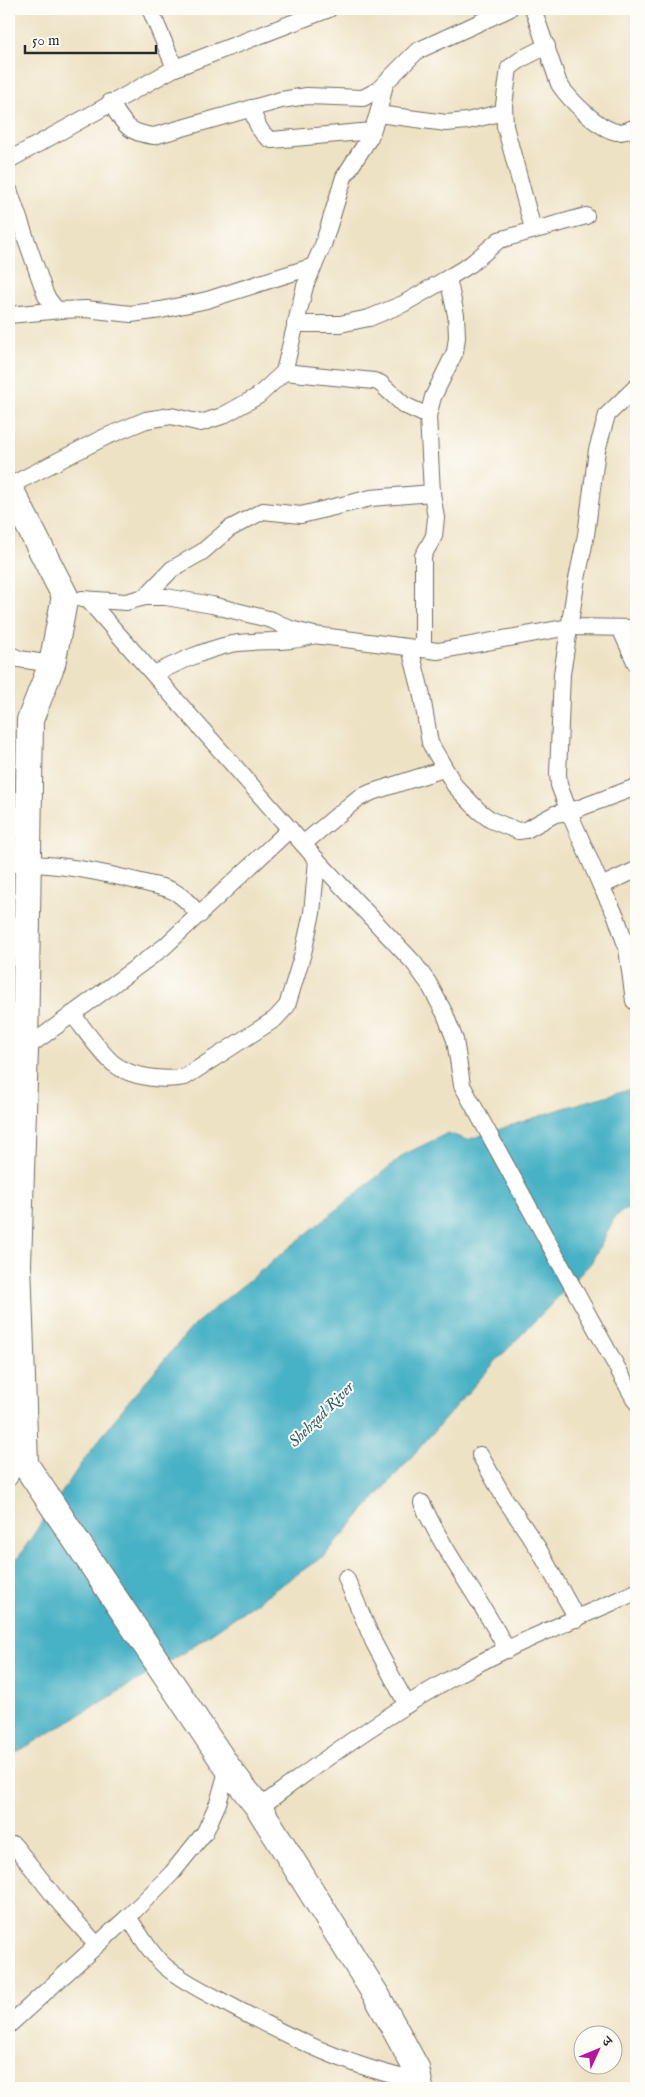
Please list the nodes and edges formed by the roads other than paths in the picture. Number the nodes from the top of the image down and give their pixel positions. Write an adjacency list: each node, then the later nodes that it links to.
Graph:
1 (150, 9): 6 (street)
2 (329, 9): 6 (street)
3 (509, 9): 7 (street)
4 (534, 9): 5 (street)
5 (547, 46): 10 (street); 12 (street)
6 (175, 68): 8 (street)
7 (385, 84): 9 (street); 11 (street)
8 (110, 102): 9 (street); 14 (street)
9 (251, 108): 13 (street)
10 (504, 112): 11 (street); 17 (street)
11 (378, 114): 13 (street)
12 (636, 127)
13 (372, 131): 18 (street)
14 (9, 160)
15 (9, 190): 20 (street)
16 (586, 216): 17 (street)
17 (533, 229): 19 (street)
18 (314, 266): 20 (street); 22 (street)
19 (448, 278): 22 (street); 25 (street)
20 (61, 310): 21 (street)
21 (9, 315)
22 (295, 324): 23 (street)
23 (284, 372): 25 (street); 26 (street)
24 (636, 387): 30 (street)
25 (428, 416): 27 (street)
26 (9, 486): 29 (main road)
27 (432, 493): 28 (street); 33 (street)
28 (145, 597): 29 (street); 32 (street)
29 (77, 598): 35 (main road); 37 (street)
30 (569, 627): 31 (street); 33 (street); 40 (street)
31 (628, 628): 36 (street)
32 (314, 635): 33 (street); 37 (street)
33 (417, 649): 38 (street)
34 (9, 654): 35 (street)
35 (52, 664): 44 (main road)
36 (636, 664)
37 (154, 674): 41 (street)
38 (444, 769): 40 (street); 42 (street)
39 (636, 787): 40 (street)
40 (569, 812): 46 (street)
41 (290, 829): 42 (street); 47 (street)
42 (303, 844): 43 (street)
43 (317, 860): 49 (street); 52 (street)
44 (18, 864): 47 (street); 50 (main road)
45 (636, 870): 46 (street)
46 (601, 886): 48 (street)
47 (200, 914): 49 (street)
48 (634, 1001)
49 (72, 1014): 50 (street)
50 (24, 1050): 51 (main road)
51 (13, 1275): 54 (main road)
52 (636, 1402)
53 (480, 1455): 58 (street)
54 (19, 1462): 61 (main road)
55 (422, 1503): 59 (street)
56 (346, 1578): 60 (street)
57 (636, 1592): 58 (street)
58 (577, 1619): 59 (street)
59 (507, 1650): 60 (street)
60 (407, 1705): 62 (street)
61 (228, 1768): 62 (main road); 64 (street)
62 (258, 1808): 67 (main road)
63 (14, 1845): 65 (street)
64 (128, 1917): 65 (street); 67 (street)
65 (97, 1945): 66 (street)
66 (9, 2024)
67 (420, 2084)

